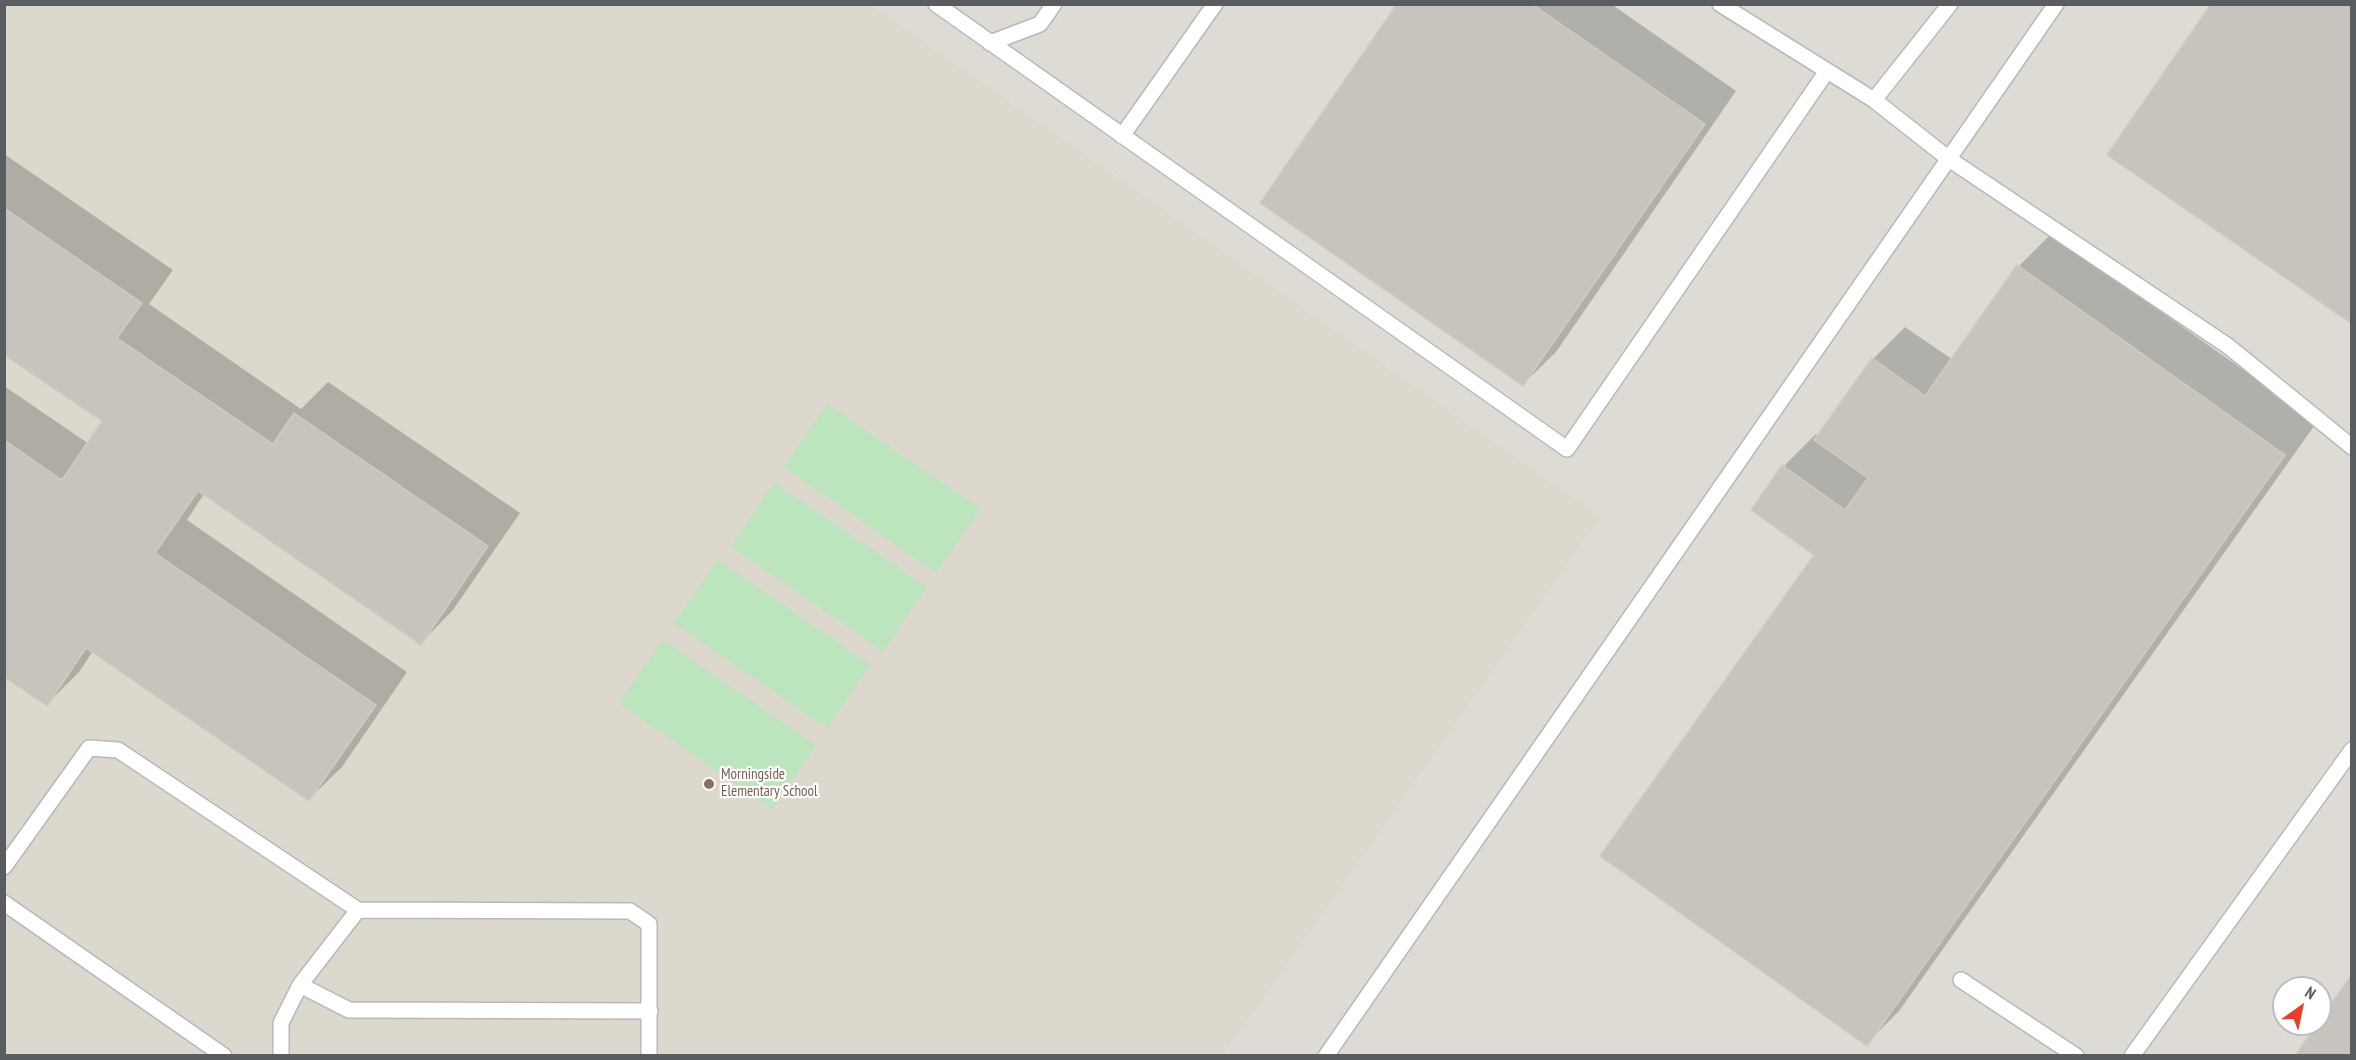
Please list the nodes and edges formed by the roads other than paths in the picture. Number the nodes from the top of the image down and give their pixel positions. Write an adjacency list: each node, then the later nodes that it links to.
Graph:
1 (936, 4): 7 (lane)
2 (1054, 4): 7 (lane)
3 (1215, 4): 10 (lane)
4 (1720, 4): 8 (lane)
5 (1950, 4): 9 (lane)
6 (2056, 4): 11 (lane)
7 (990, 43): 10 (lane)
8 (1827, 70): 9 (lane); 10 (lane)
9 (1874, 100): 11 (lane)
10 (1122, 136)
11 (1949, 159): 12 (lane); 23 (lane)
12 (2352, 447)
13 (2352, 750): 25 (lane)
14 (4, 867): 16 (lane)
15 (4, 903): 20 (lane)
16 (358, 910): 18 (lane); 19 (lane)
17 (1961, 980): 24 (lane)
18 (300, 985): 19 (lane); 21 (lane)
19 (650, 1011): 22 (lane)
20 (224, 1056)
21 (281, 1056)
22 (649, 1056)
23 (1326, 1056)
24 (2076, 1056)
25 (2132, 1056)

